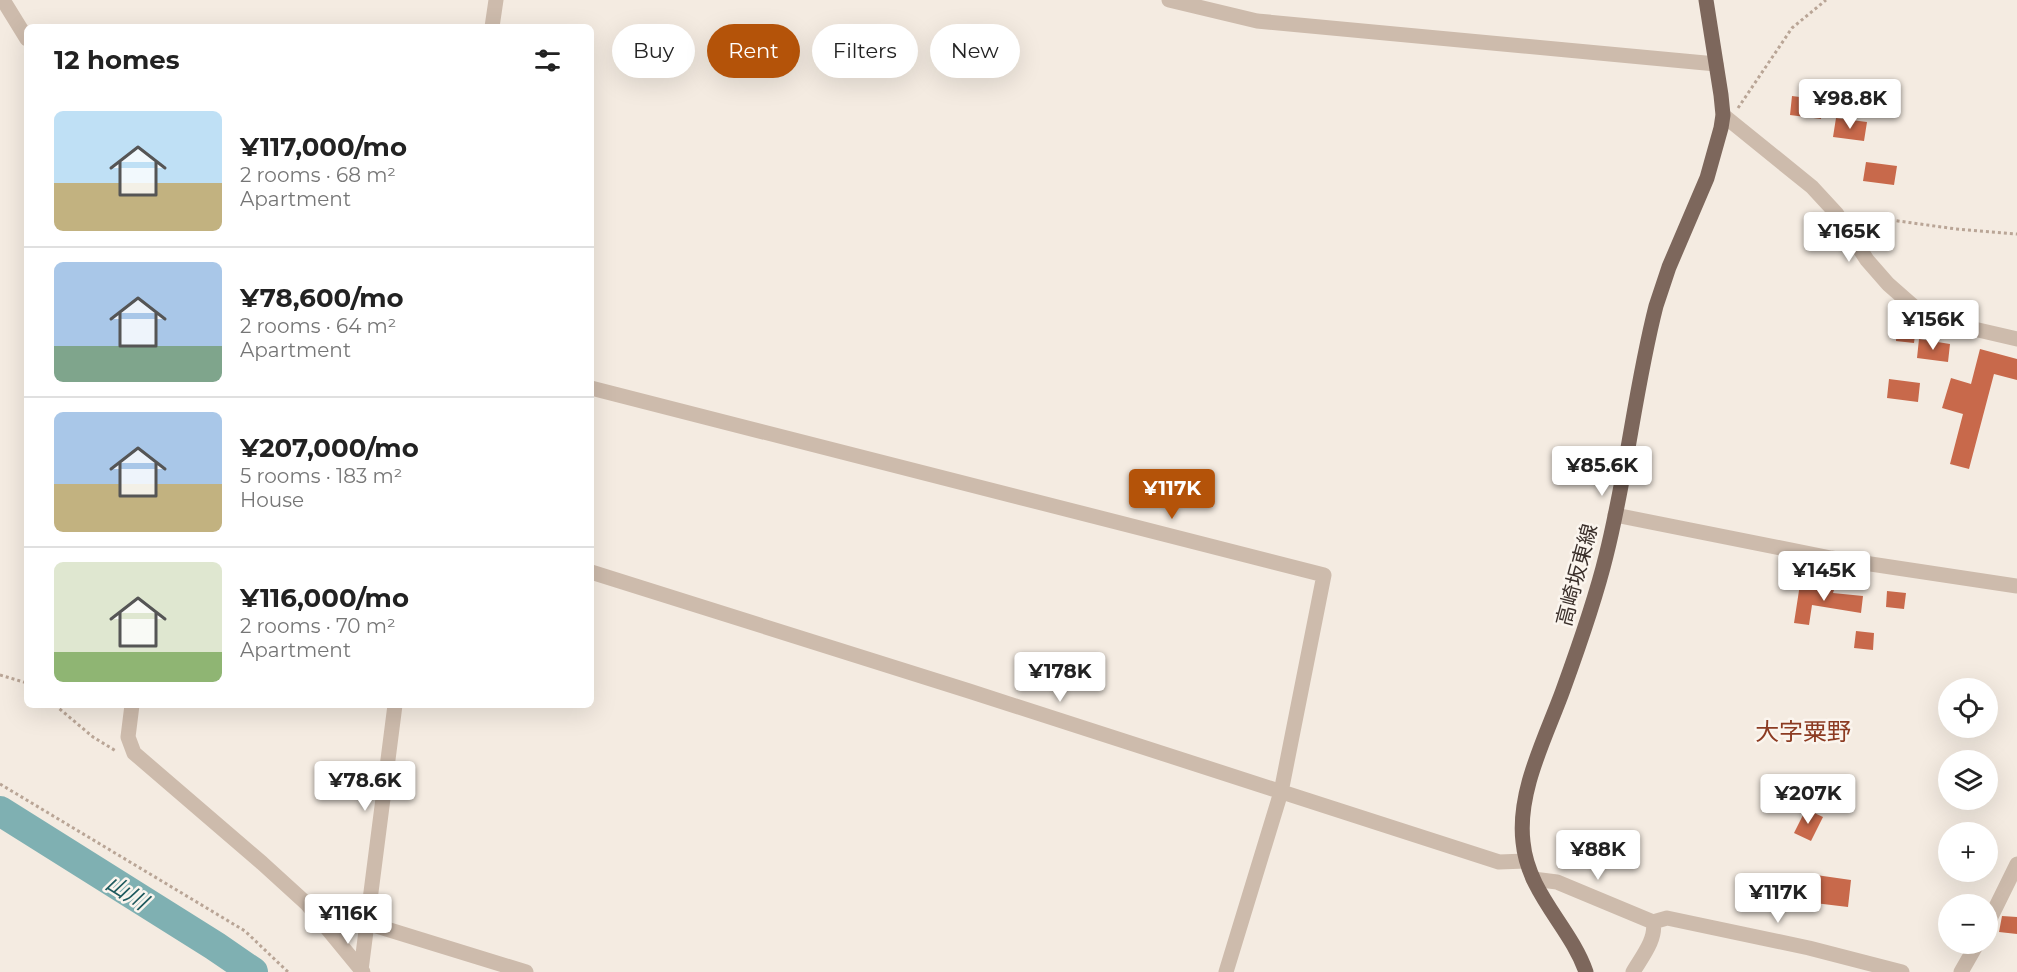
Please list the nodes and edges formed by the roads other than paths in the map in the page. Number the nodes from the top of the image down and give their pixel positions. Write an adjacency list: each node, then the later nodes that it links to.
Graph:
1 (3, 0): 6 (street)
2 (1169, 0): 7 (street)
3 (1706, 0): 7 (main road, 高崎坂東線)
4 (490, 1): 5 (street)
5 (492, 24)
6 (24, 34)
7 (1716, 64): 8 (main road, 高崎坂東線)
8 (1723, 115): 9 (street); 11 (main road, 高崎坂東線)
9 (2017, 339)
10 (594, 389): 16 (street)
11 (1615, 515): 13 (street); 17 (main road, 高崎坂東線)
12 (594, 574): 16 (street)
13 (2017, 586)
14 (132, 708): 24 (street)
15 (396, 708): 22 (street)
16 (1281, 792): 17 (street); 26 (street)
17 (1526, 861): 19 (main road, 高崎坂東線)
18 (2017, 864): 20 (street)
19 (1533, 879): 21 (street); 27 (main road, 高崎坂東線)
20 (1998, 903)
21 (1653, 922): 28 (street); 29 (street)
22 (367, 923): 24 (street); 25 (street)
23 (1972, 954): 30 (street)
24 (362, 971)
25 (526, 972)
26 (1227, 972)
27 (1586, 972)
28 (1633, 972)
29 (1902, 972)
30 (1962, 972)

